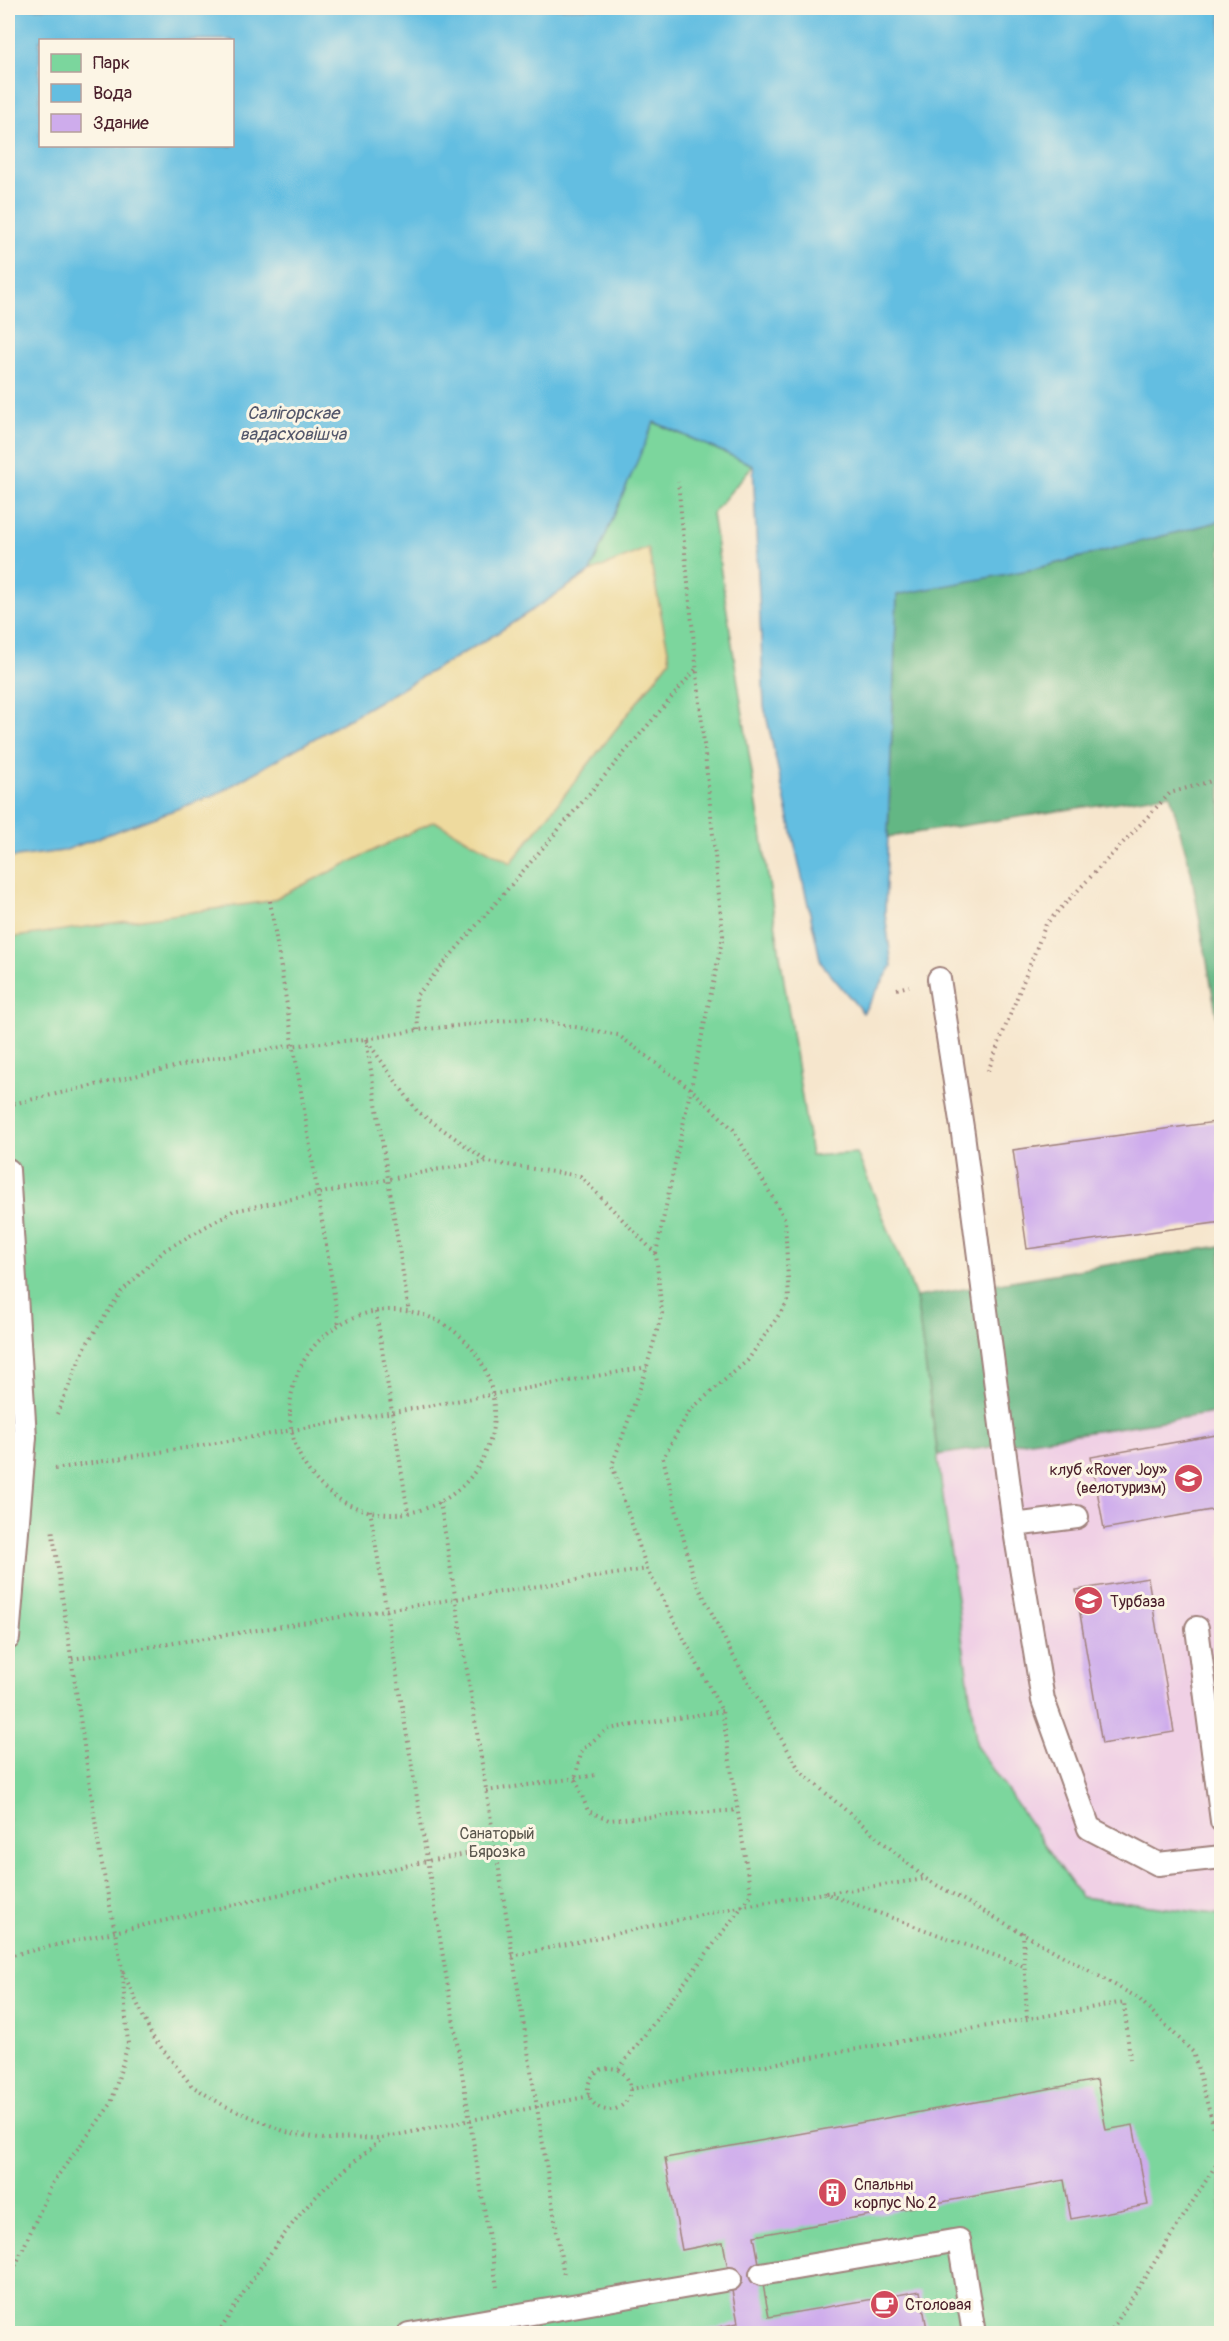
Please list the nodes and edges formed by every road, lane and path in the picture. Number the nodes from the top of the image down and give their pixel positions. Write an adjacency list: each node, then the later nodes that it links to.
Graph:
1 (678, 482): 2 (path)
2 (697, 668): 6 (path); 10 (path)
3 (1221, 778): 9 (path)
4 (270, 901): 8 (path)
5 (939, 979): 31 (lane)
6 (418, 1030): 7 (path); 10 (path)
7 (366, 1039): 8 (path); 12 (path); 14 (path)
8 (293, 1046): 11 (path); 15 (path)
9 (985, 1079)
10 (691, 1089): 16 (path); 47 (path)
11 (8, 1105)
12 (488, 1162): 14 (path); 16 (path)
13 (8, 1170): 25 (lane)
14 (388, 1180): 15 (path); 18 (path)
15 (317, 1192): 19 (path); 23 (path)
16 (656, 1254): 20 (path)
17 (376, 1312): 18 (path); 19 (path); 22 (path)
18 (409, 1312): 21 (path)
19 (339, 1325): 24 (path)
20 (647, 1367): 21 (path); 32 (path)
21 (493, 1394): 22 (path); 26 (path)
22 (392, 1412): 24 (path); 28 (path)
23 (56, 1417)
24 (292, 1430): 25 (path); 27 (path)
25 (22, 1475): 36 (lane)
26 (440, 1502): 28 (path); 33 (path)
27 (370, 1510): 28 (path); 34 (path)
28 (408, 1512)
29 (1077, 1517): 31 (lane)
30 (51, 1518): 37 (path)
31 (1014, 1525): 45 (lane)
32 (647, 1569): 33 (path); 38 (path)
33 (455, 1599): 34 (path); 41 (path)
34 (386, 1610): 37 (path); 46 (path)
35 (1197, 1628): 43 (lane)
36 (8, 1638)
37 (72, 1659): 50 (path)
38 (722, 1711): 40 (path); 42 (path)
39 (597, 1775): 40 (path)
40 (575, 1778): 41 (path); 42 (path)
41 (486, 1791): 44 (path)
42 (738, 1810): 49 (path)
43 (1221, 1821)
44 (495, 1849): 46 (path); 53 (path)
45 (1221, 1857)
46 (427, 1861): 50 (path); 62 (path)
47 (926, 1879): 48 (path); 51 (path)
48 (824, 1893): 49 (path); 54 (path)
49 (743, 1906): 53 (path); 58 (path)
50 (114, 1932): 52 (path); 55 (path)
51 (1023, 1932): 54 (path); 64 (path)
52 (8, 1956)
53 (512, 1956): 61 (path)
54 (1024, 1966): 56 (path)
55 (122, 1968): 63 (path); 67 (path)
56 (1027, 2019): 57 (path); 59 (path)
57 (1130, 2059)
58 (618, 2070): 59 (path); 60 (path)
59 (630, 2089): 60 (path)
60 (590, 2096): 61 (path)
61 (536, 2106): 62 (path); 68 (path)
62 (470, 2119): 63 (path); 69 (path)
63 (382, 2138): 70 (path)
64 (1221, 2157): 73 (path)
65 (761, 2274): 72 (lane)
66 (730, 2279): 68 (lane)
67 (8, 2282)
68 (568, 2306): 69 (lane)
69 (502, 2318): 71 (lane)
70 (218, 2334)
71 (409, 2334)
72 (974, 2334)
73 (1108, 2334)

